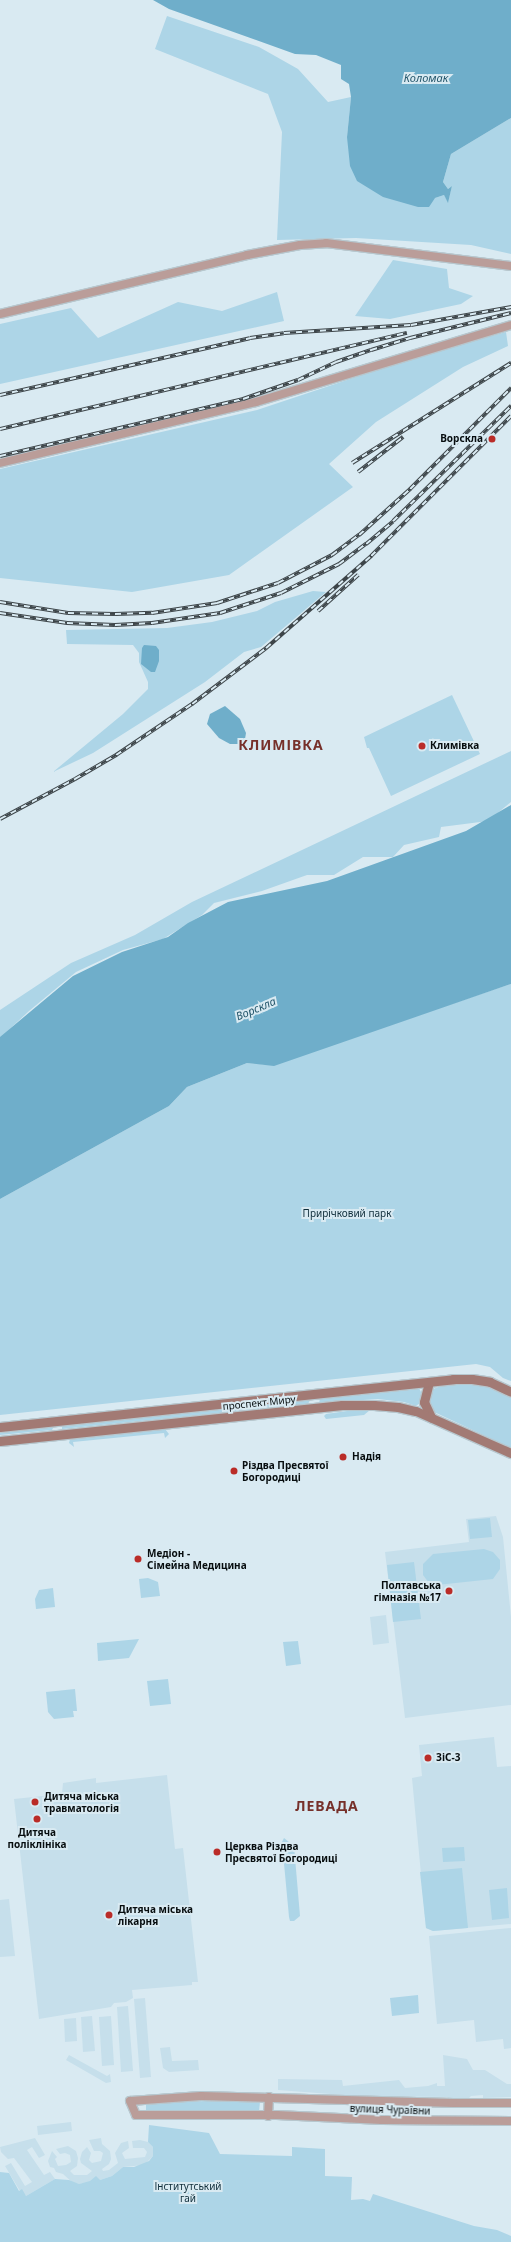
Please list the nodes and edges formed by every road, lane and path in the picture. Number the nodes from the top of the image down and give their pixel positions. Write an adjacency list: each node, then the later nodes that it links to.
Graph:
1 (511, 266): 2 (street)
2 (0, 314)
3 (511, 324): 4 (street)
4 (0, 463)
5 (429, 1382): 6 (main road, проспект Миру); 7 (main road, проспект Миру); 9 (main road)
6 (509, 1389)
7 (314, 1394): 8 (main road); 10 (main road, проспект Миру)
8 (315, 1408): 9 (main road, проспект Миру); 12 (main road, проспект Миру)
9 (431, 1417): 14 (main road, проспект Миру)
10 (58, 1421): 11 (main road, проспект Миру); 12 (main road)
11 (0, 1427)
12 (60, 1435): 13 (main road, проспект Миру)
13 (0, 1441)
14 (511, 1453)
15 (269, 2098): 16 (street, вулиця Чураївни); 17 (street); 17 (street, вулиця Чураївни)
16 (511, 2103)
17 (268, 2116): 18 (street, вулиця Чураївни)
18 (511, 2121)

